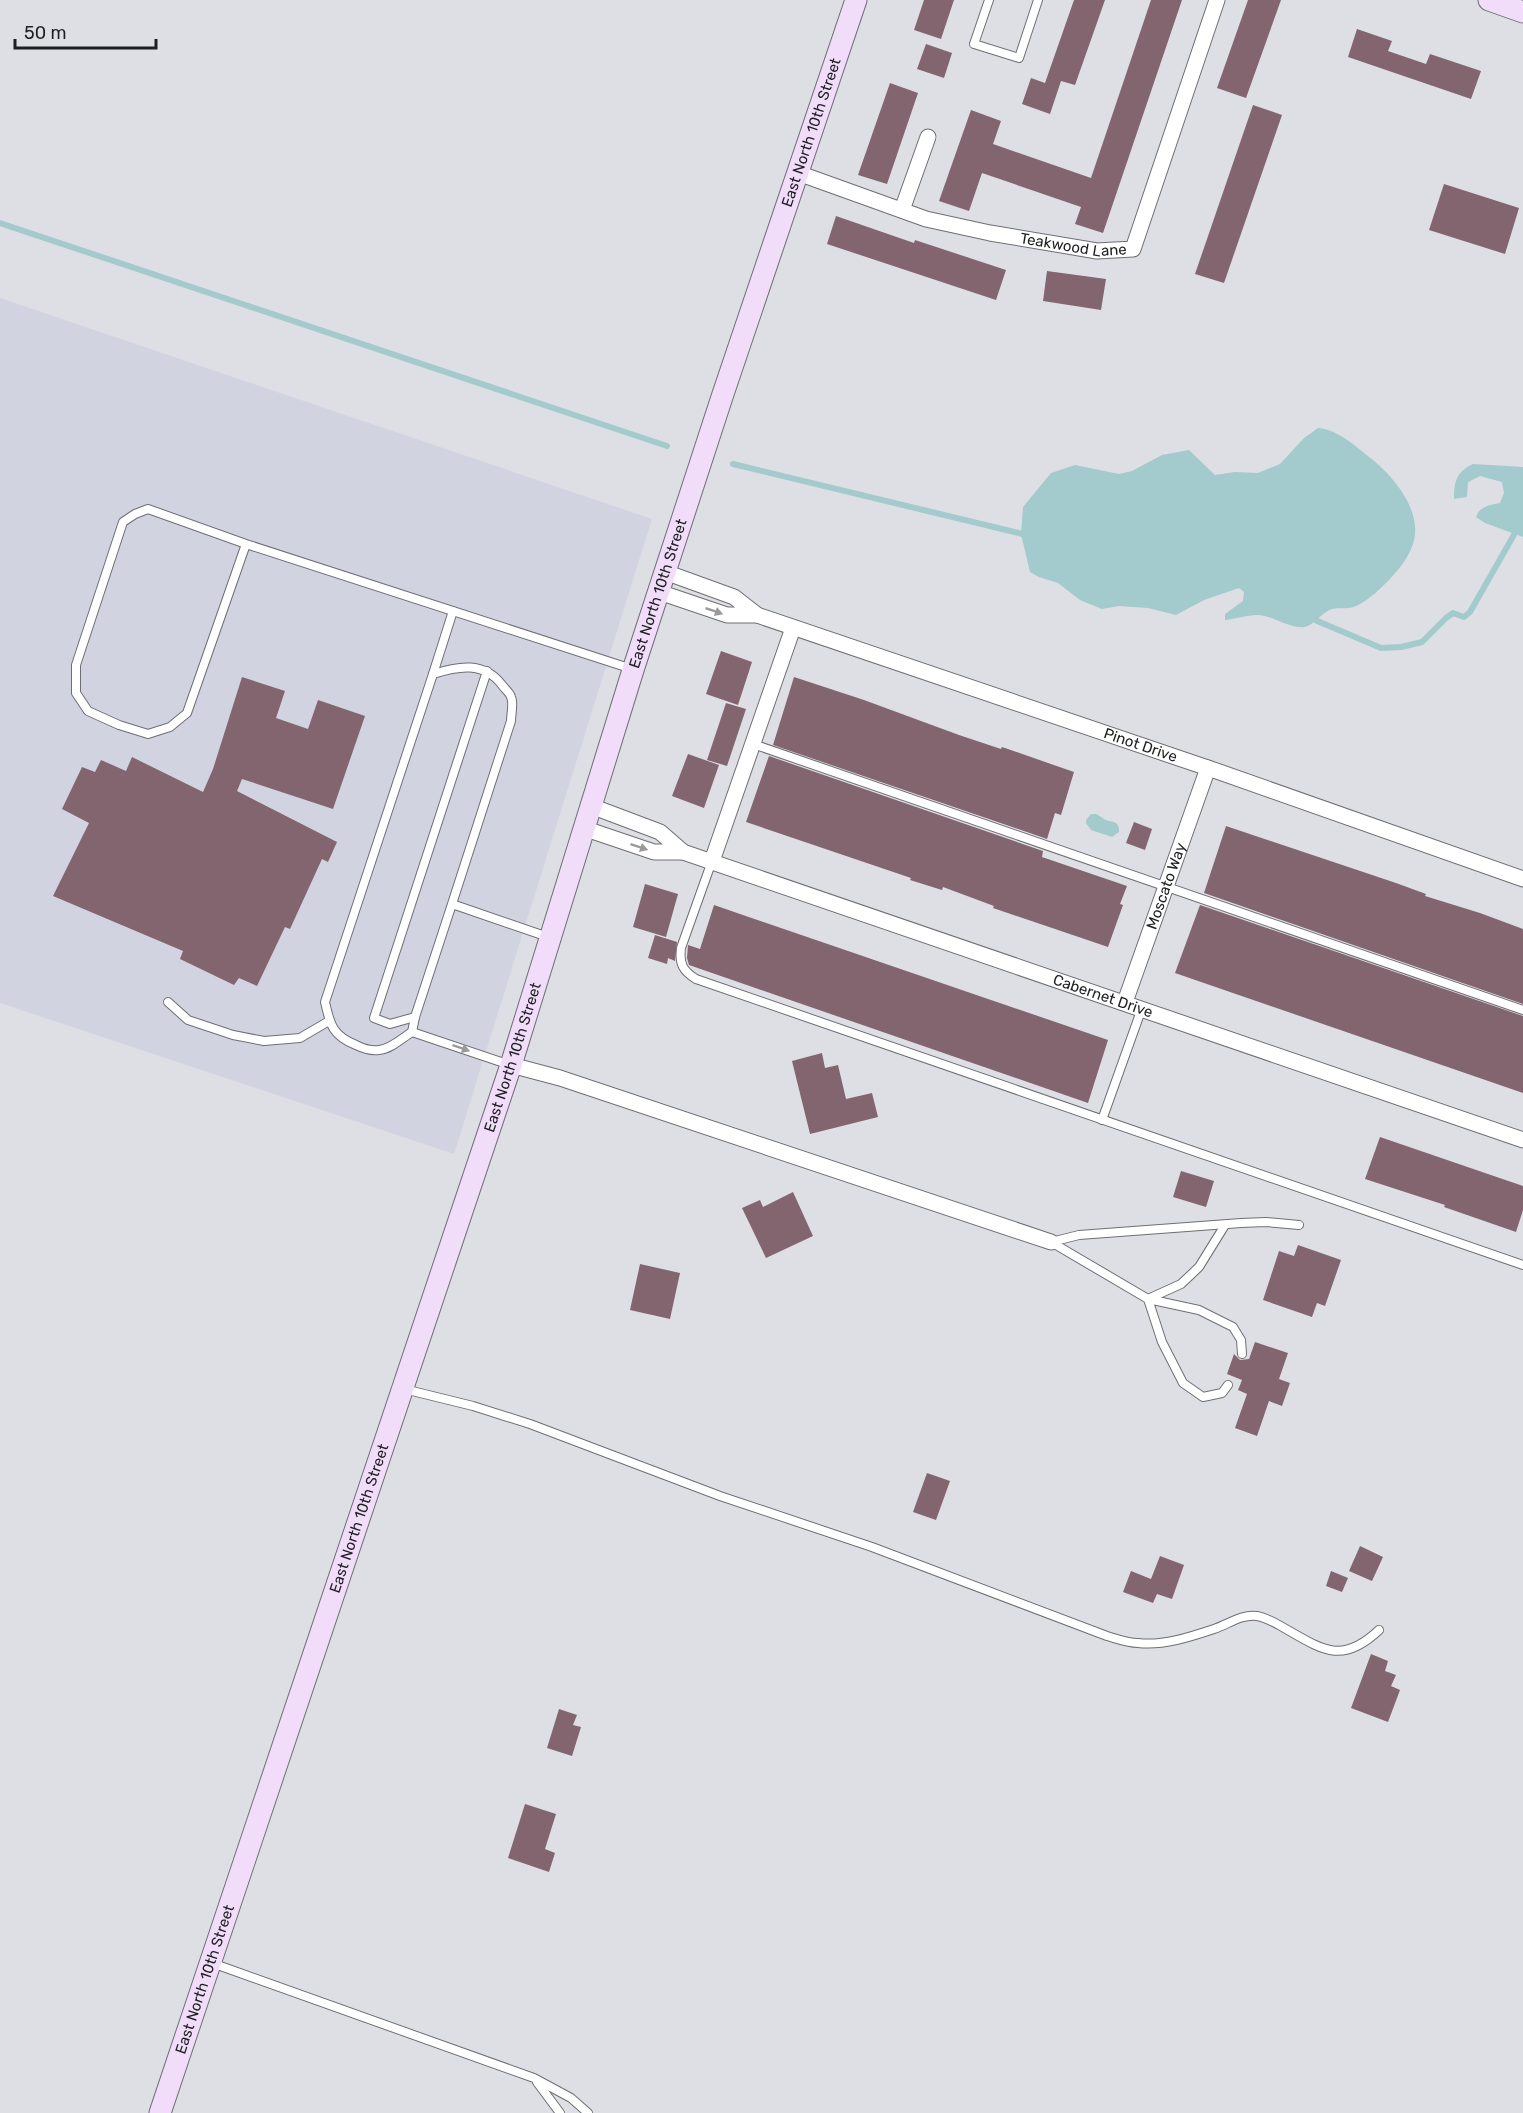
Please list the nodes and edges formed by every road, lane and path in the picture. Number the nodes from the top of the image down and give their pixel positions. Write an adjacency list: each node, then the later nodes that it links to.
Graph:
1 (856, 0): 8 (main road, East North 10th Street)
2 (989, 0): 3 (lane)
3 (1038, 0)
4 (1217, 0): 9 (street, Teakwood Lane)
5 (1489, 0): 6 (main road)
6 (1523, 12)
7 (928, 138): 9 (street)
8 (798, 172): 9 (street, Teakwood Lane); 11 (main road, East North 10th Street)
9 (902, 210)
10 (246, 544): 10 (lane); 12 (lane)
11 (662, 582): 13 (street, Pinot Drive); 13 (street, Pinot Drive, one-way to 13); 16 (main road, East North 10th Street)
12 (453, 611): 16 (lane); 17 (lane)
13 (757, 615): 14 (street, Pinot Drive)
14 (793, 628): 18 (street); 19 (street, Pinot Drive)
15 (487, 670): 17 (lane); 26 (lane); 32 (lane)
16 (633, 670): 20 (main road, East North 10th Street)
17 (432, 674): 33 (lane)
18 (753, 744): 23 (street); 25 (lane)
19 (1208, 768): 24 (street, Pinot Drive); 25 (street, Moscato Way)
20 (591, 806): 21 (main road, East North 10th Street); 22 (street, Cabernet Drive)
21 (583, 828): 22 (street, Cabernet Drive, one-way to 22); 27 (main road, East North 10th Street)
22 (683, 852): 23 (street, Cabernet Drive)
23 (712, 861): 29 (street, Cabernet Drive); 36 (lane)
24 (1523, 879)
25 (1166, 886): 29 (street, Moscato Way); 31 (lane)
26 (452, 904): 27 (lane); 32 (lane)
27 (550, 937): 35 (main road, East North 10th Street)
28 (168, 1002): 33 (lane)
29 (1125, 1002): 30 (street, Cabernet Drive)
30 (1142, 1008): 36 (lane); 37 (street, Cabernet Drive)
31 (1523, 1010)
32 (415, 1017): 34 (lane)
33 (329, 1021): 34 (lane)
34 (412, 1032): 35 (lane, one-way to 35)
35 (511, 1065): 40 (street); 45 (main road, East North 10th Street)
36 (1102, 1119): 41 (lane)
37 (1523, 1140)
38 (1225, 1225): 39 (lane); 40 (lane); 42 (lane)
39 (1299, 1225)
40 (1051, 1242): 42 (lane)
41 (1523, 1266)
42 (1148, 1299): 43 (lane); 44 (lane)
43 (1242, 1354)
44 (1228, 1385)
45 (403, 1388): 46 (lane); 47 (main road, East North 10th Street)
46 (1379, 1630)
47 (210, 1962): 48 (lane); 49 (main road, East North 10th Street)
48 (534, 2078): 50 (lane); 51 (lane)
49 (160, 2113)
50 (560, 2113)
51 (588, 2113)

